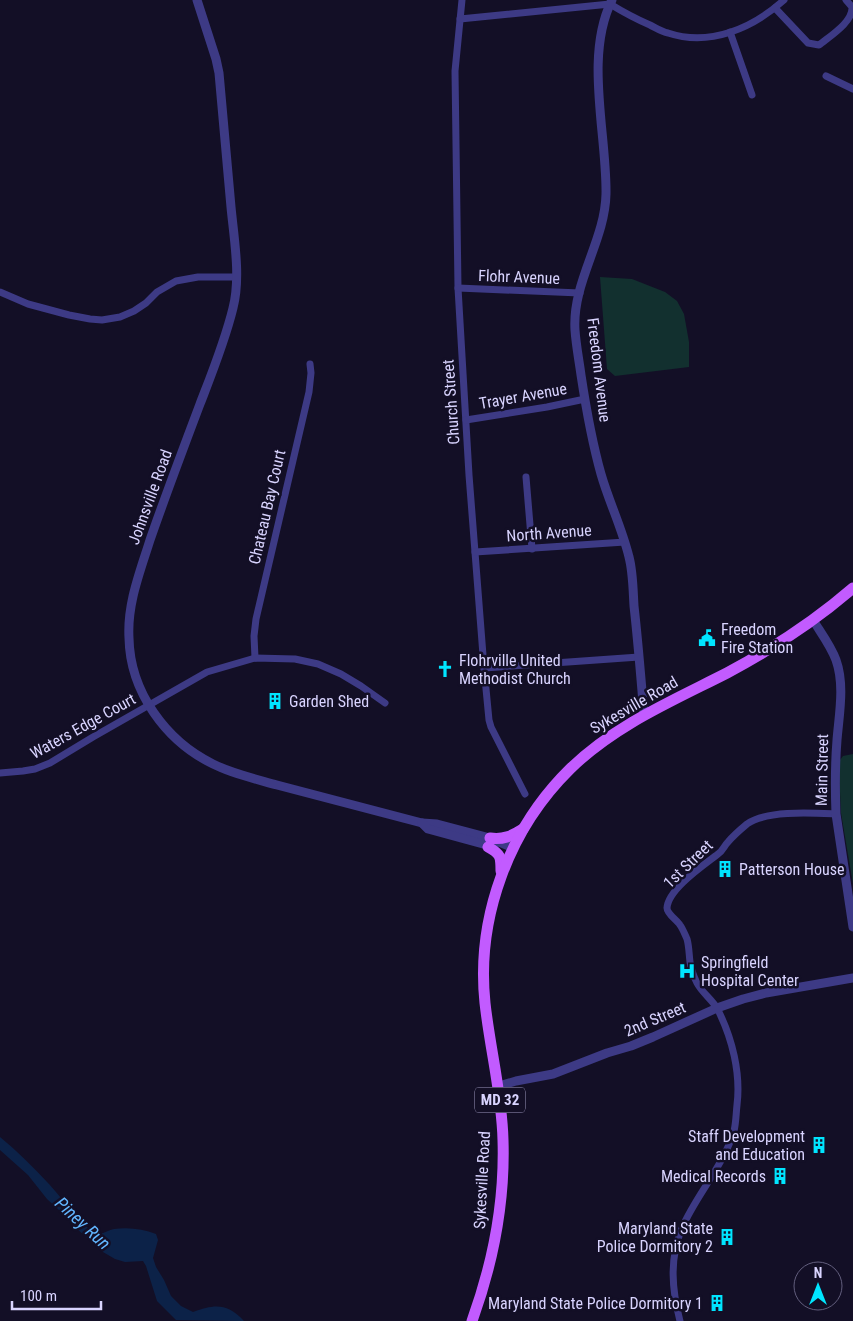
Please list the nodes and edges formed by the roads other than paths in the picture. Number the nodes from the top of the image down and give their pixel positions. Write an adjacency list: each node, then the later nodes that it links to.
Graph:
1 (197, 0): 12 (street, Johnsville Road)
2 (462, 0): 7 (street, Church Street)
3 (784, 0): 6 (street)
4 (846, 0): 6 (street)
5 (611, 2): 7 (street); 8 (street); 15 (street, Freedom Avenue)
6 (775, 8): 8 (street)
7 (460, 19): 13 (street, Church Street)
8 (730, 32): 11 (street)
9 (826, 76): 10 (street)
10 (853, 88)
11 (752, 95)
12 (236, 277): 14 (street); 29 (street, Johnsville Road)
13 (458, 288): 15 (street, Flohr Avenue); 18 (street, Church Street)
14 (0, 292)
15 (580, 292): 17 (street, Freedom Avenue)
16 (310, 364): 26 (street, Chateau Bay Court)
17 (585, 400): 18 (street, Trayer Avenue); 20 (street, Freedom Avenue)
18 (466, 420): 22 (street, Church Street)
19 (526, 477): 21 (street)
20 (625, 542): 21 (street, North Avenue); 25 (street, Freedom Avenue)
21 (532, 549): 22 (street, North Avenue)
22 (475, 552): 27 (street, Church Street)
23 (853, 588): 24 (main road, Sykesville Road / MD 32)
24 (813, 620): 30 (main road, Sykesville Road / MD 32); 33 (street, Main Street)
25 (639, 657): 27 (street); 30 (street, Freedom Avenue)
26 (255, 658): 28 (street, Waters Edge Court); 29 (street, Waters Edge Court)
27 (484, 668): 32 (street, Church Street)
28 (385, 703)
29 (148, 705): 31 (street, Waters Edge Court); 35 (street, Johnsville Road)
30 (644, 715): 34 (main road, Sykesville Road / MD 32)
31 (0, 772)
32 (526, 794)
33 (836, 814): 38 (street, Main Street); 40 (street, 1st Street)
34 (524, 828): 35 (main road); 36 (main road, Sykesville Road / MD 32)
35 (489, 842): 36 (street, Johnsville Road); 37 (main road)
36 (513, 848): 37 (main road, Sykesville Road / MD 32)
37 (501, 878): 41 (main road, Sykesville Road / MD 32)
38 (853, 926)
39 (853, 978): 40 (street, 2nd Street)
40 (717, 1008): 41 (street, 2nd Street); 43 (street, 1st Street)
41 (499, 1086): 42 (main road, Sykesville Road / MD 32)
42 (472, 1321)
43 (680, 1321)

